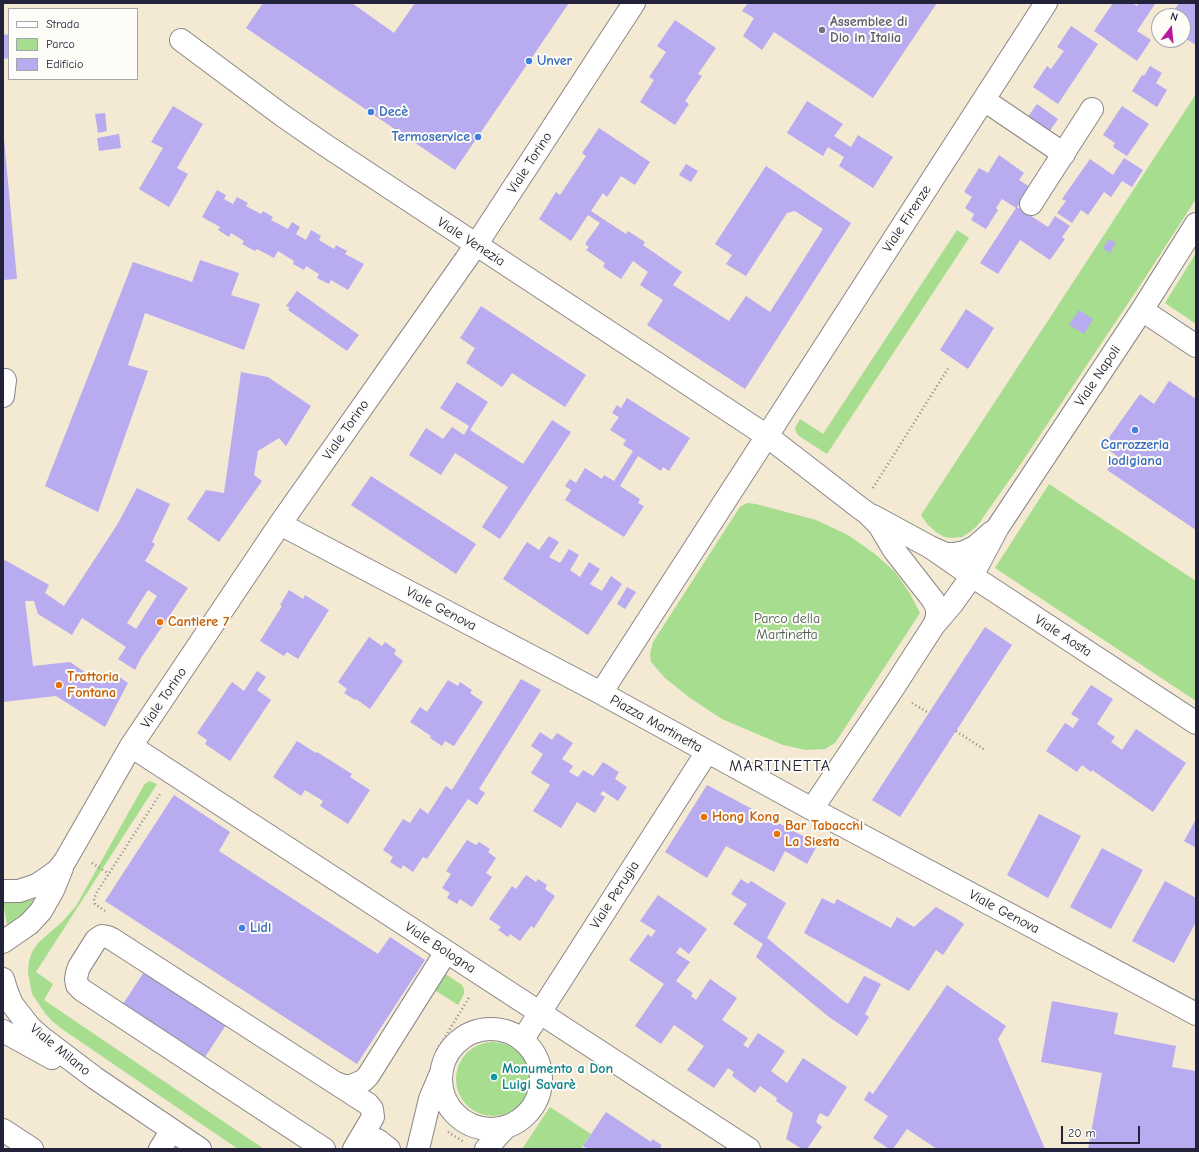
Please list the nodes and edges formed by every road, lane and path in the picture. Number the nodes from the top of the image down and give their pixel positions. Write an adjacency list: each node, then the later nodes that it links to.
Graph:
1 (634, 3): 9 (street, Viale Torino)
2 (1046, 3): 4 (street, Viale Firenze)
3 (181, 40): 9 (street, Viale Venezia)
4 (984, 100): 6 (street); 13 (street, Viale Firenze)
5 (1092, 109): 6 (street)
6 (1064, 154): 7 (street)
7 (1030, 204)
8 (1196, 224): 10 (street, Viale Napoli)
9 (476, 245): 13 (street, Viale Venezia); 15 (street, Viale Torino)
10 (1142, 310): 11 (street); 16 (street, Viale Napoli)
11 (1196, 346)
12 (949, 367): 14 (path)
13 (768, 436): 14 (street); 20 (street, Piazza Martinetta)
14 (863, 510): 17 (street); 19 (street)
15 (280, 524): 20 (street, Viale Genova); 23 (street, Viale Torino)
16 (998, 527): 17 (street, Viale Napoli); 18 (street, Viale Napoli)
17 (930, 547): 18 (street, Viale Aosta)
18 (972, 576): 19 (street); 21 (street, Viale Aosta)
19 (934, 625): 27 (street)
20 (601, 693): 25 (street, Piazza Martinetta)
21 (1196, 723)
22 (956, 731): 24 (path)
23 (131, 746): 26 (street, Viale Bologna); 28 (street, Viale Torino)
24 (985, 750)
25 (707, 752): 27 (street, Piazza Martinetta); 34 (street, Viale Perugia)
26 (174, 774): 30 (path); 32 (street, Viale Bologna)
27 (812, 809): 35 (street, Viale Genova)
28 (65, 861): 29 (street, Viale Torino); 31 (street, Viale Torino)
29 (3, 891)
30 (104, 936): 40 (street); 48 (street)
31 (3, 942)
32 (446, 952): 34 (street, Viale Bologna); 40 (street)
33 (3, 979): 39 (street, Viale Milano)
34 (540, 1013): 37 (street, Viale Perugia); 52 (street, Viale Bologna)
35 (1196, 1014)
36 (3, 1031): 39 (street, Viale Milano)
37 (522, 1039): 38 (street); 41 (street)
38 (441, 1072): 41 (street); 50 (street)
39 (95, 1078): 43 (street, Viale Milano)
40 (336, 1083): 44 (street)
41 (505, 1128): 51 (street)
42 (3, 1130): 45 (street)
43 (172, 1130): 46 (street); 47 (street, Viale Milano)
44 (356, 1145): 49 (street)
45 (32, 1149)
46 (160, 1149)
47 (200, 1149)
48 (324, 1149)
49 (389, 1149)
50 (418, 1149)
51 (486, 1149)
52 (749, 1149)

